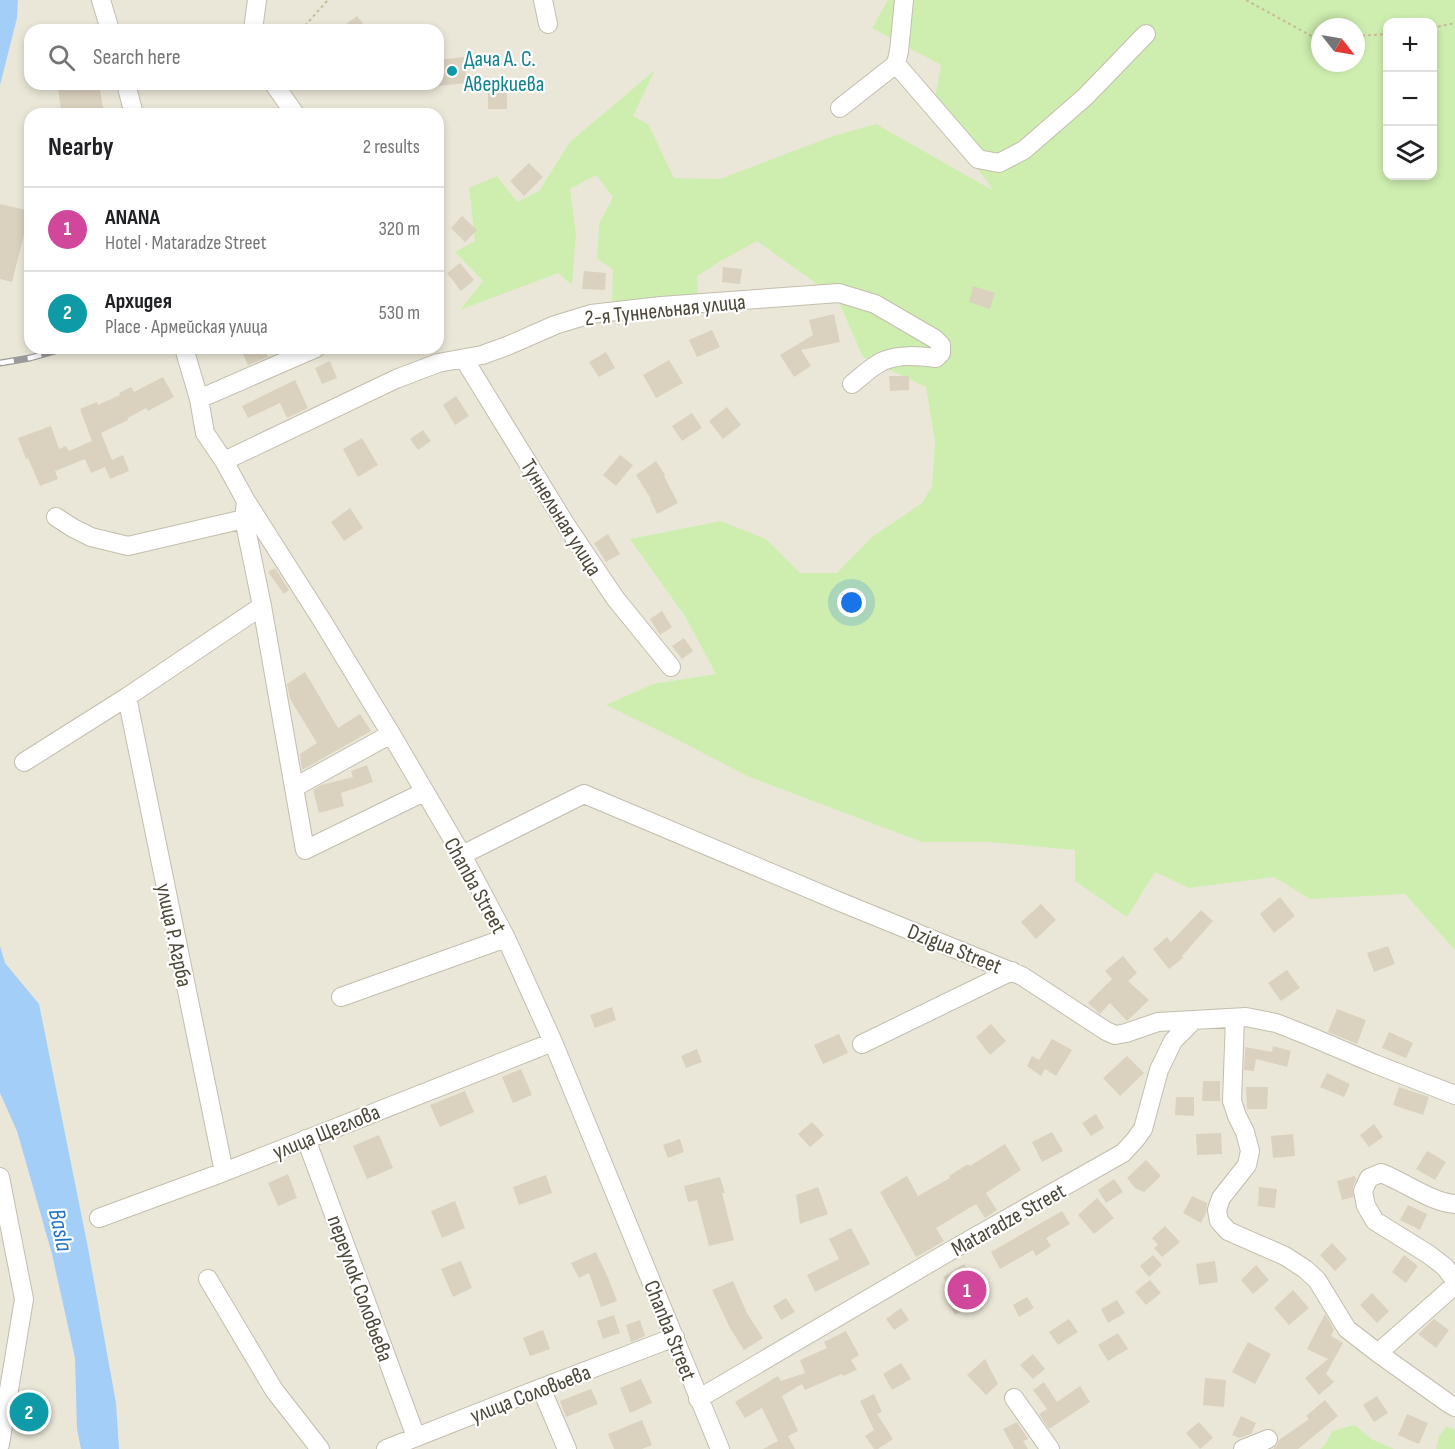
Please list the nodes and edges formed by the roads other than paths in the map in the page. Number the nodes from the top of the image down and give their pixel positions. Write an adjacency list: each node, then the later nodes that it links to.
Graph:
1 (101, 0): 5 (street)
2 (257, 0): 6 (street)
3 (543, 0): 7 (street)
4 (904, 0): 9 (street)
5 (108, 24)
6 (254, 24)
7 (548, 24)
8 (1146, 34): 9 (street)
9 (896, 64): 14 (street)
10 (128, 90): 12 (street)
11 (278, 90): 13 (street)
12 (132, 108)
13 (291, 108)
14 (840, 108)
15 (186, 354): 19 (street, Chanba Street)
16 (301, 354): 19 (street)
17 (464, 359): 18 (street, 2-я Туннельная улица); 20 (street, 2-я Туннельная улица); 24 (street, Туннельная улица)
18 (852, 384)
19 (199, 399): 20 (street, Chanba Street)
20 (224, 461): 21 (street, Chanba Street)
21 (250, 514): 22 (street); 23 (street); 26 (street, Chanba Street)
22 (56, 517)
23 (262, 606): 25 (street); 28 (street)
24 (671, 667)
25 (127, 698): 27 (street); 40 (street, улица Р. Агрба)
26 (392, 734): 28 (street); 29 (street, Chanba Street)
27 (24, 762)
28 (294, 788): 29 (street)
29 (424, 792): 30 (street, Chanba Street)
30 (462, 855): 31 (street, Chanba Street); 32 (street, Dzigua Street)
31 (506, 938): 33 (street); 36 (street, Chanba Street)
32 (1012, 971): 35 (street, Dzigua Street); 37 (street)
33 (341, 997)
34 (1235, 1018): 35 (street, Dzigua Street); 38 (street, Dzigua Street); 47 (street)
35 (1193, 1021): 50 (street, Mataradze Street)
36 (553, 1042): 39 (street, улица Щеглова); 46 (street, Chanba Street)
37 (862, 1044)
38 (1455, 1095)
39 (306, 1139): 40 (street, улица Щеглова); 52 (street, переулок Соловьева)
40 (224, 1172): 43 (street, улица Щеглова)
41 (0, 1177): 54 (street)
42 (1455, 1204): 45 (street)
43 (99, 1218)
44 (208, 1279): 55 (street)
45 (1455, 1283): 47 (street)
46 (675, 1337): 48 (street, улица Соловьева); 50 (street, Chanba Street)
47 (1378, 1353): 51 (street)
48 (542, 1388): 52 (street, улица Соловьева); 57 (street)
49 (1014, 1398): 59 (street)
50 (698, 1399): 58 (street, Chanba Street)
51 (1455, 1407)
52 (416, 1437): 56 (street, улица Соловьева)
53 (1268, 1439): 60 (street)
54 (0, 1444)
55 (320, 1449)
56 (386, 1449)
57 (567, 1449)
58 (720, 1449)
59 (1050, 1449)
60 (1243, 1449)

